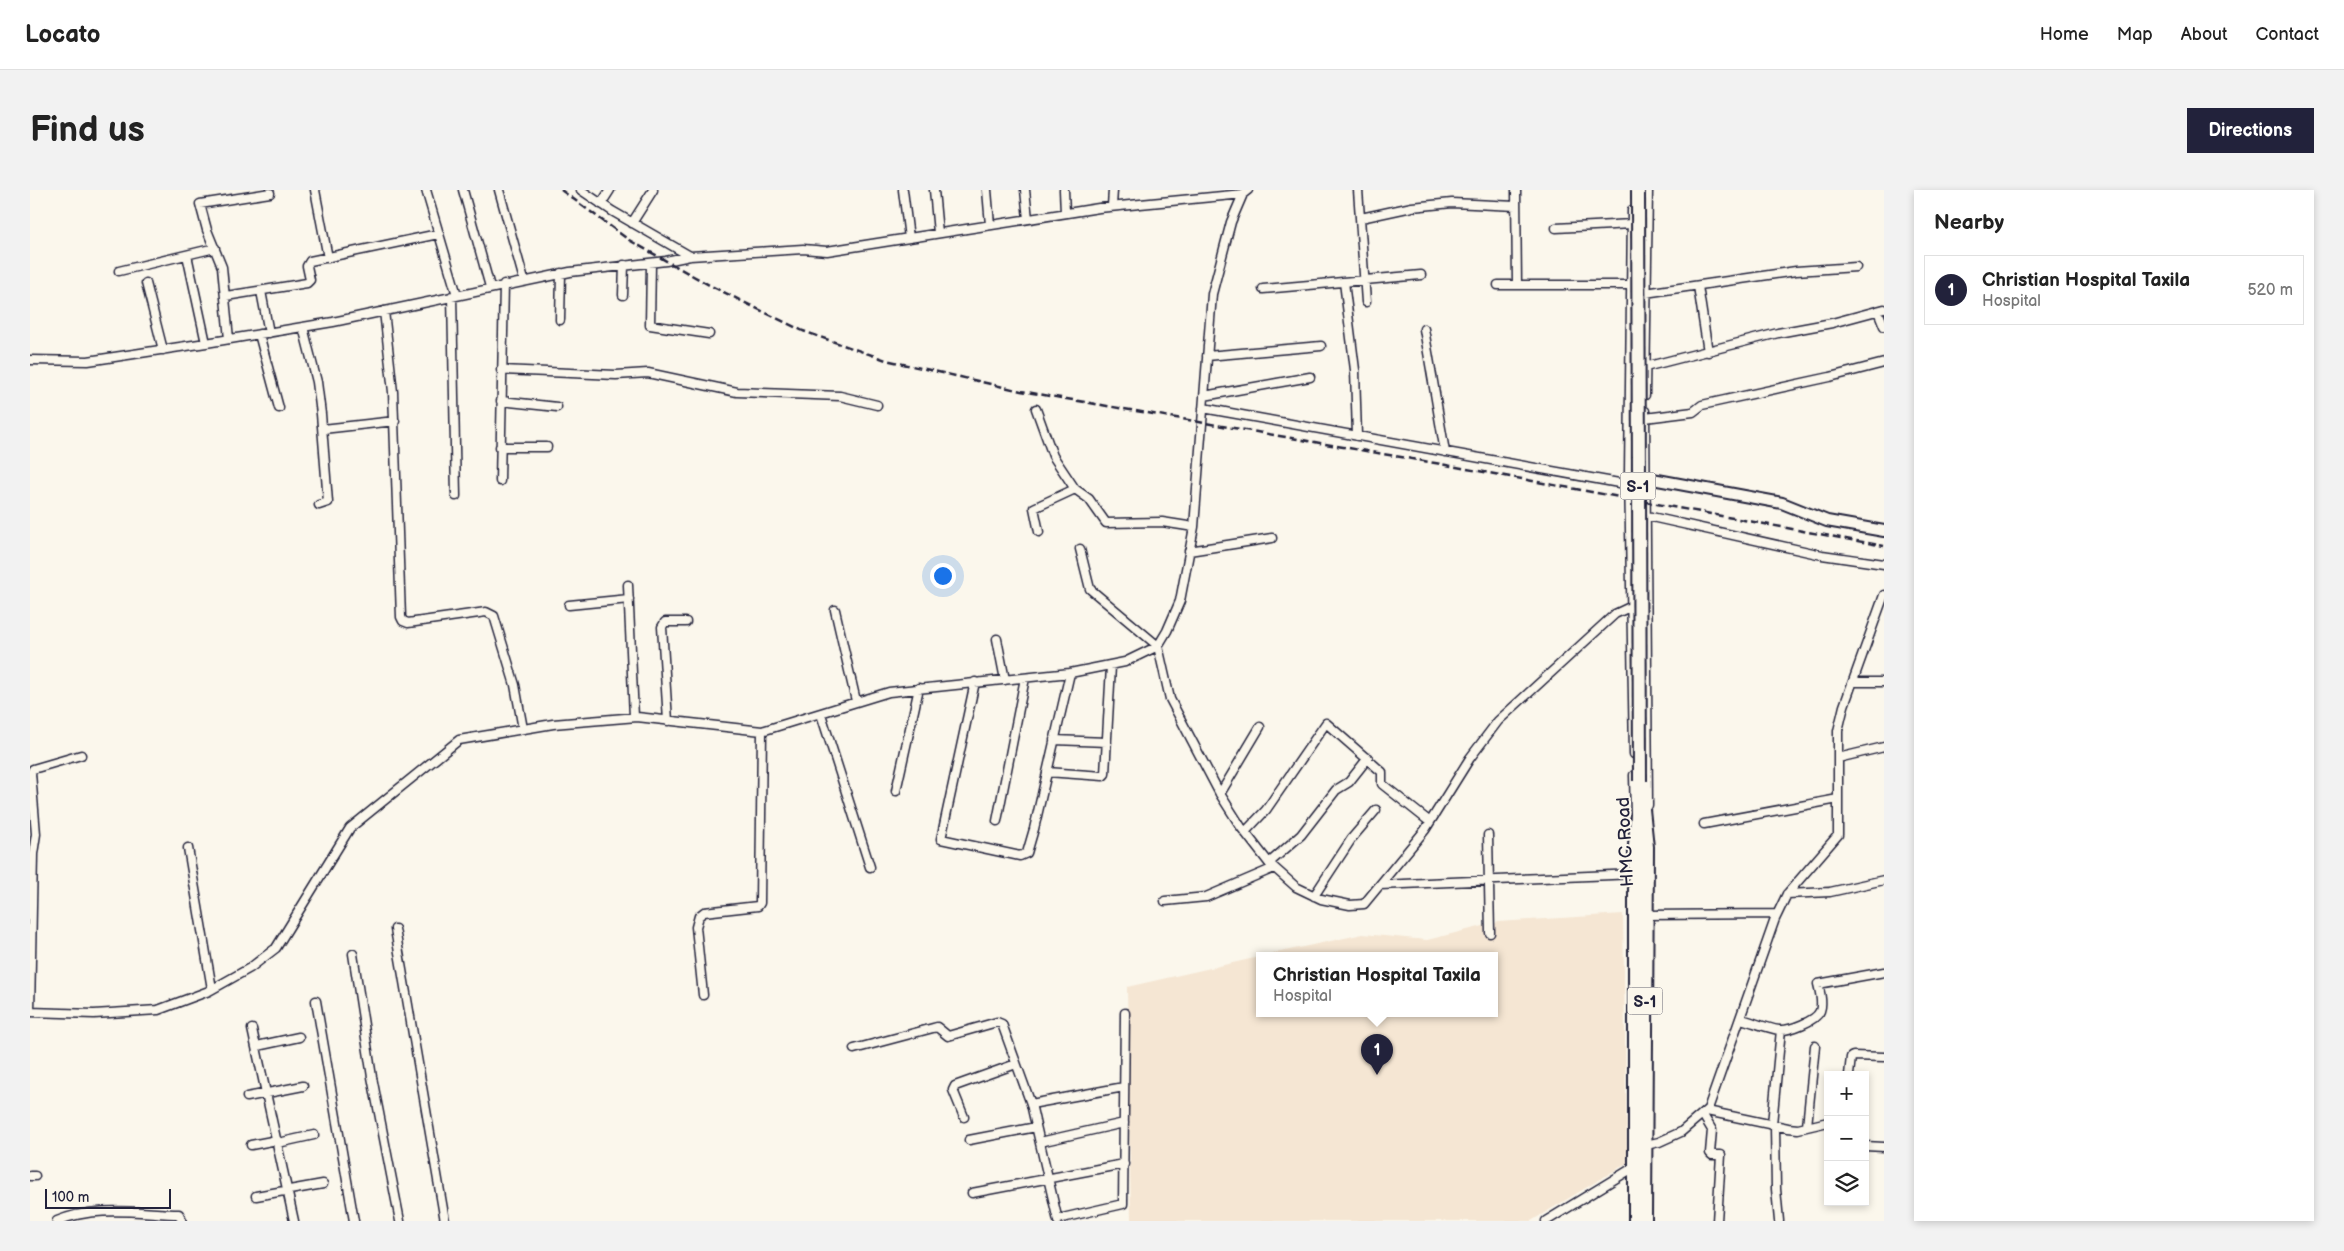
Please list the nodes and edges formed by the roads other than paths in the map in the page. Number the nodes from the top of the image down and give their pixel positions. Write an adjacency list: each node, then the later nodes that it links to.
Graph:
1 (314, 190): 37 (street)
2 (426, 190): 32 (street)
3 (463, 190): 53 (street)
4 (499, 190): 45 (street)
5 (582, 190): 21 (street)
6 (610, 190): 21 (street)
7 (653, 190): 27 (street)
8 (903, 190): 33 (street)
9 (934, 190): 31 (street)
10 (987, 190): 29 (street)
11 (1025, 190): 26 (street)
12 (1064, 190): 24 (street)
13 (1113, 190): 22 (street)
14 (1358, 190): 25 (street)
15 (1516, 190): 23 (street)
16 (1632, 190): 28 (street)
17 (1638, 190): 152 (main road, HMC Road / S-1, bridge)
18 (1648, 190): 56 (street)
19 (1245, 192): 22 (street); 75 (street)
20 (270, 193): 34 (street)
21 (601, 204): 27 (street)
22 (1112, 206): 24 (street)
23 (1516, 206): 25 (street); 51 (street)
24 (1065, 213): 26 (street)
25 (1361, 218): 44 (street)
26 (1028, 219): 29 (street)
27 (632, 223): 36 (street)
28 (1632, 224): 30 (street); 50 (street)
29 (990, 225): 31 (street)
30 (1556, 228)
31 (938, 233): 33 (street)
32 (438, 234): 37 (street); 57 (street)
33 (909, 238): 36 (street)
34 (215, 248): 35 (street); 59 (street)
35 (187, 255): 41 (street); 71 (street)
36 (690, 256): 38 (street)
37 (328, 258): 55 (street)
38 (651, 263): 39 (street); 69 (street)
39 (624, 265): 42 (street); 58 (street)
40 (1856, 268): 52 (street)
41 (119, 271)
42 (560, 273): 45 (street); 63 (street)
43 (1422, 275): 44 (street)
44 (1363, 279): 46 (street); 60 (street)
45 (524, 280): 48 (street)
46 (1344, 282): 54 (street); 91 (street)
47 (146, 283): 73 (street)
48 (504, 284): 53 (street); 79 (street)
49 (1498, 285): 51 (street)
50 (1631, 285): 51 (street); 95 (street)
51 (1518, 286)
52 (1698, 286): 56 (street); 74 (street)
53 (490, 287): 57 (street)
54 (1263, 289)
55 (261, 291): 59 (street); 67 (street)
56 (1645, 293): 78 (street)
57 (454, 295): 62 (street); 100 (street)
58 (623, 295)
59 (226, 296): 70 (street)
60 (1366, 302)
61 (1881, 310): 64 (street); 74 (street)
62 (384, 311): 65 (street); 89 (street)
63 (560, 320)
64 (1884, 326)
65 (303, 327): 67 (street); 90 (street)
66 (1424, 330): 94 (street)
67 (268, 333): 68 (street)
68 (259, 334): 70 (street); 85 (street)
69 (709, 334)
70 (229, 339): 71 (street)
71 (206, 343): 73 (street)
72 (1320, 346): 75 (street)
73 (163, 350): 76 (street)
74 (1708, 352): 78 (street)
75 (1207, 356): 81 (street)
76 (30, 360)
77 (1884, 363): 88 (street)
78 (1645, 367): 88 (street)
79 (501, 370): 82 (street); 83 (street)
80 (1310, 377): 81 (street)
81 (1204, 396): 86 (street)
82 (501, 401): 84 (street); 92 (street)
83 (877, 405)
84 (557, 407)
85 (279, 408)
86 (1203, 408): 91 (street); 103 (street)
87 (1036, 409): 99 (street)
88 (1645, 418): 96 (street)
89 (395, 421): 90 (street); 134 (street)
90 (323, 429): 101 (street)
91 (1357, 436): 94 (street)
92 (500, 447): 93 (street); 97 (street)
93 (547, 447)
94 (1445, 452): 98 (street)
95 (1629, 473): 96 (street); 98 (street)
96 (1647, 478): 102 (street); 105 (street)
97 (500, 481)
98 (1630, 485): 114 (street)
99 (1075, 489): 103 (street); 104 (street)
100 (456, 496)
101 (319, 505)
102 (1646, 516): 109 (street); 152 (street)
103 (1194, 527): 108 (street)
104 (1038, 532)
105 (1884, 532)
106 (1272, 538): 108 (street)
107 (1080, 549): 120 (street)
108 (1189, 551): 120 (street)
109 (1884, 564)
110 (628, 585): 112 (street)
111 (1884, 595): 117 (street)
112 (629, 599): 113 (street); 131 (street)
113 (569, 605)
114 (1632, 606): 148 (street); 152 (street)
115 (835, 610): 129 (street)
116 (686, 622): 132 (street)
117 (1874, 625): 118 (street); 126 (street)
118 (1884, 627)
119 (997, 639): 124 (street)
120 (1158, 646): 121 (street); 144 (street)
121 (1111, 666): 122 (street); 137 (street)
122 (1070, 673): 123 (street); 136 (street)
123 (1025, 678): 124 (street); 147 (street)
124 (1004, 680): 125 (street)
125 (975, 682): 128 (street); 142 (street)
126 (1853, 682): 127 (street); 141 (street)
127 (1884, 682)
128 (919, 688): 129 (street); 143 (street)
129 (856, 700): 130 (street)
130 (821, 714): 135 (street); 155 (street)
131 (634, 717): 132 (street); 134 (street)
132 (668, 721): 135 (street)
133 (1260, 727): 144 (street)
134 (524, 729): 169 (street)
135 (762, 731): 170 (street)
136 (1054, 740): 137 (street); 142 (street)
137 (1106, 742): 142 (street)
138 (1884, 748): 141 (street)
139 (81, 755): 172 (street)
140 (1368, 758): 148 (street); 150 (street); 154 (street)
141 (1838, 758): 145 (street)
142 (1047, 772)
143 (896, 791)
144 (1220, 794): 150 (street)
145 (1838, 799): 149 (street); 160 (street)
146 (1376, 810): 161 (street)
147 (997, 821)
148 (1430, 822): 159 (street)
149 (1704, 824)
150 (1245, 832): 154 (street)
151 (1488, 835): 157 (street)
152 (1641, 846): 156 (main road, HMC Road / S-1); 164 (main road, HMC Road / S-1)
153 (188, 848): 169 (street)
154 (1272, 865): 161 (street); 162 (street)
155 (870, 866)
156 (1635, 874): 157 (street); 204 (main road, HMC Road / S-1)
157 (1489, 880): 159 (street); 166 (street)
158 (1884, 880): 160 (street)
159 (1380, 885): 161 (street)
160 (1787, 894): 163 (street)
161 (1314, 896)
162 (1165, 901)
163 (1777, 914): 164 (street); 174 (street)
164 (1645, 915): 201 (main road, HMC Road / S-1)
165 (394, 929): 220 (street)
166 (1490, 933)
167 (353, 954): 219 (street)
168 (1884, 972): 176 (street)
169 (212, 989): 172 (street)
170 (704, 995)
171 (316, 1001): 218 (street)
172 (30, 1012)
173 (1125, 1013): 185 (street)
174 (1741, 1019): 176 (street); 189 (street)
175 (252, 1028): 178 (street)
176 (1781, 1030): 193 (street)
177 (299, 1037): 178 (street)
178 (256, 1046): 186 (street)
179 (1816, 1046): 194 (street)
180 (854, 1049): 182 (street)
181 (1884, 1057): 183 (street)
182 (1016, 1064): 188 (street); 190 (street)
183 (1850, 1071)
184 (303, 1086): 186 (street)
185 (1124, 1086): 188 (street); 191 (street)
186 (268, 1093): 187 (street); 198 (street)
187 (246, 1097)
188 (1032, 1104): 195 (street)
189 (1705, 1113): 193 (street); 201 (street); 224 (street)
190 (964, 1117)
191 (1124, 1123): 199 (street); 205 (street)
192 (1824, 1123): 194 (street)
193 (1773, 1125): 194 (street); 225 (street)
194 (1807, 1126)
195 (1036, 1127): 197 (street); 199 (street)
196 (314, 1135): 198 (street)
197 (969, 1140)
198 (278, 1141): 200 (street); 208 (street)
199 (1040, 1142): 206 (street)
200 (251, 1145)
201 (1646, 1145): 204 (main road, HMC Road / S-1)
202 (1869, 1146): 203 (street)
203 (1884, 1147)
204 (1640, 1163): 221 (street); 222 (main road, HMC Road / S-1); 223 (main road, HMC Road / S-1)
205 (1124, 1164): 206 (street); 213 (street)
206 (1049, 1178): 209 (street); 213 (street)
207 (323, 1184): 208 (street)
208 (288, 1191): 210 (street); 217 (street)
209 (972, 1193)
210 (256, 1196)
211 (97, 1212): 212 (street); 214 (street); 215 (street)
212 (144, 1217): 216 (street)
213 (1058, 1220)
214 (57, 1221)
215 (94, 1221)
216 (182, 1221)
217 (294, 1221)
218 (354, 1221)
219 (400, 1221)
220 (445, 1221)
221 (1546, 1221)
222 (1635, 1221)
223 (1645, 1221)
224 (1717, 1221)
225 (1779, 1221)

